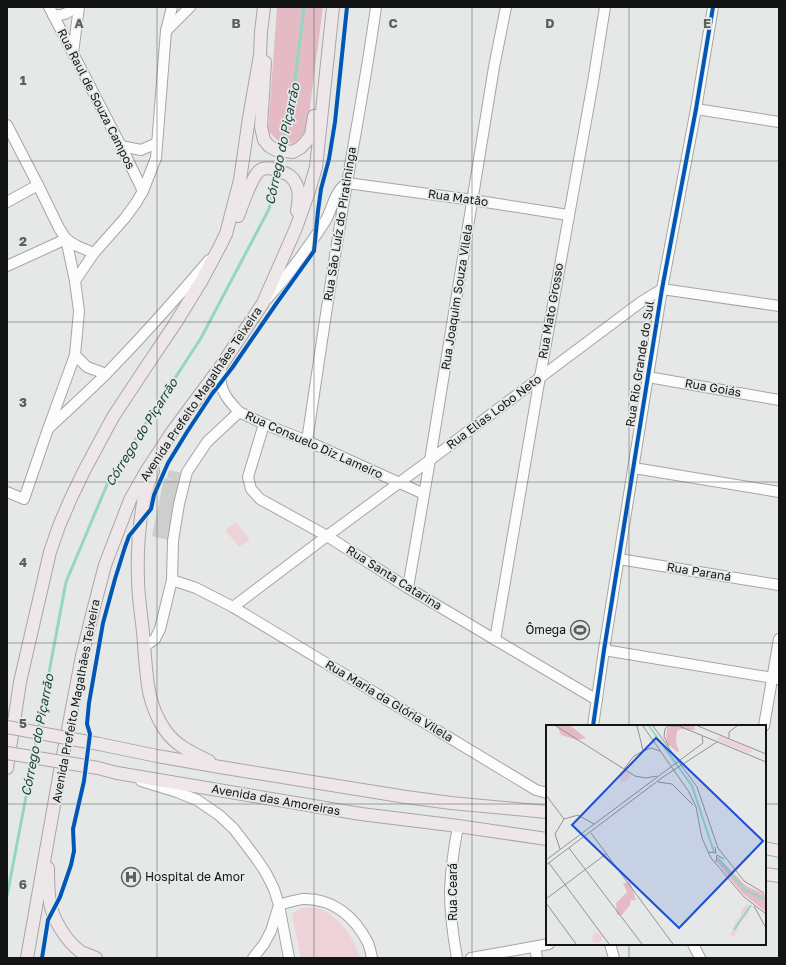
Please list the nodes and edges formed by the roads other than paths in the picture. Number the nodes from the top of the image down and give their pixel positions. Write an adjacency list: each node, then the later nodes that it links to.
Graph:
1 (76, 7): 11 (street)
2 (80, 7): 13 (street)
3 (172, 7): 12 (street)
4 (190, 7): 12 (street)
5 (333, 7): 14 (main road, Avenida Prefeito Magalhães Teixeira)
6 (376, 7): 20 (street, Rua São Luíz do Piratininga)
7 (506, 7): 23 (street, Rua Joaquim Souza Vilela)
8 (605, 7): 25 (street, Rua Mato Grosso)
9 (713, 7): 15 (street, Rua Rio Grande do Sul)
10 (264, 8): 14 (main road); 27 (main road)
11 (51, 11): 13 (street, Rua Raul de Souza Campos)
12 (166, 31): 18 (street)
13 (73, 53): 19 (street, Rua Raul de Souza Campos)
14 (327, 65): 26 (main road, Avenida Prefeito Magalhães Teixeira)
15 (696, 108): 16 (street); 33 (street, Rua Rio Grande do Sul)
16 (779, 122)
17 (7, 125): 21 (street)
18 (157, 143): 19 (street); 22 (street)
19 (121, 146): 22 (street, Rua Raul de Souza Campos)
20 (347, 183): 23 (street, Rua Matão); 34 (street); 45 (street, Rua São Luíz do Piratininga)
21 (38, 185): 24 (street); 28 (street)
22 (143, 191): 30 (street)
23 (473, 200): 25 (street, Rua Matão); 47 (street, Rua Joaquim Souza Vilela)
24 (7, 202)
25 (568, 215): 39 (street, Rua Mato Grosso)
26 (296, 228): 27 (main road); 34 (main road, Avenida Prefeito Magalhães Teixeira)
27 (226, 234): 29 (main road)
28 (66, 240): 30 (street); 31 (street); 32 (street)
29 (219, 248): 38 (street); 70 (main road)
30 (94, 253): 32 (street)
31 (7, 266)
32 (75, 281): 36 (street)
33 (662, 289): 35 (street); 39 (street, Rua Elias Lobo Neto); 40 (street, Rua Rio Grande do Sul)
34 (263, 303): 37 (main road, Avenida Prefeito Magalhães Teixeira)
35 (779, 306)
36 (76, 355): 38 (street); 44 (street)
37 (221, 366): 42 (street); 46 (main road, Avenida Prefeito Magalhães Teixeira)
38 (106, 374): 44 (street)
39 (540, 377): 47 (street, Rua Elias Lobo Neto); 60 (street, Rua Mato Grosso)
40 (648, 377): 41 (street, Rua Goiás); 48 (street, Rua Rio Grande do Sul)
41 (779, 400)
42 (239, 412): 43 (street, Rua Consuelo Diz Lameiro); 55 (street, Rua Consuelo Diz Lameiro)
43 (264, 424): 45 (street, Rua Consuelo Diz Lameiro); 53 (street, Rua Santa Catarina)
44 (48, 429): 50 (street)
45 (307, 441): 49 (street, Rua Consuelo Diz Lameiro)
46 (164, 444): 61 (main road); 77 (main road, Avenida Prefeito Magalhães Teixeira)
47 (430, 460): 49 (street, Rua Elias Lobo Neto); 52 (street, Rua Joaquim Souza Vilela)
48 (634, 468): 51 (street); 54 (street, Rua Rio Grande do Sul)
49 (400, 482): 52 (street, Rua Consuelo Diz Lameiro); 53 (street, Rua Elias Lobo Neto)
50 (7, 492)
51 (779, 492)
52 (424, 494): 57 (street, Rua Joaquim Souza Vilela)
53 (326, 536): 57 (street, Rua Santa Catarina); 58 (street, Rua Elias Lobo Neto)
54 (619, 559): 56 (street, Rua Paraná); 62 (street, Rua Rio Grande do Sul)
55 (172, 580): 58 (street); 61 (street, Rua Consuelo Diz Lameiro)
56 (779, 585)
57 (408, 588): 60 (street, Rua Santa Catarina)
58 (233, 607): 72 (street, Rua Maria da Glória Vilela)
59 (779, 638): 63 (street)
60 (495, 640): 64 (street, Rua Santa Catarina)
61 (145, 646): 69 (main road)
62 (604, 650): 63 (street); 64 (street, Rua Rio Grande do Sul)
63 (776, 678): 66 (street)
64 (597, 700): 65 (street, Rua Rio Grande do Sul)
65 (593, 725)
66 (764, 725)
67 (7, 727): 69 (main road, Avenida das Amoreiras, bridge)
68 (7, 753): 71 (main road, Avenida das Amoreiras, bridge)
69 (220, 767): 73 (main road, Avenida das Amoreiras)
70 (7, 768)
71 (117, 773): 74 (main road, Avenida das Amoreiras); 81 (street)
72 (546, 793)
73 (546, 812)
74 (458, 826): 75 (main road, Avenida das Amoreiras); 91 (street, Rua Ceará)
75 (546, 839)
76 (766, 848): 78 (main road)
77 (46, 851): 86 (main road); 87 (main road)
78 (779, 851)
79 (766, 874): 80 (main road)
80 (779, 876)
81 (278, 905): 88 (street); 89 (street); 90 (street)
82 (546, 945): 85 (street)
83 (610, 945): 94 (street)
84 (694, 945): 95 (street)
85 (535, 947): 92 (street); 93 (street)
86 (27, 958)
87 (96, 958)
88 (253, 958)
89 (289, 958)
90 (372, 958)
91 (457, 958)
92 (471, 958)
93 (537, 958)
94 (614, 958)
95 (700, 958)

